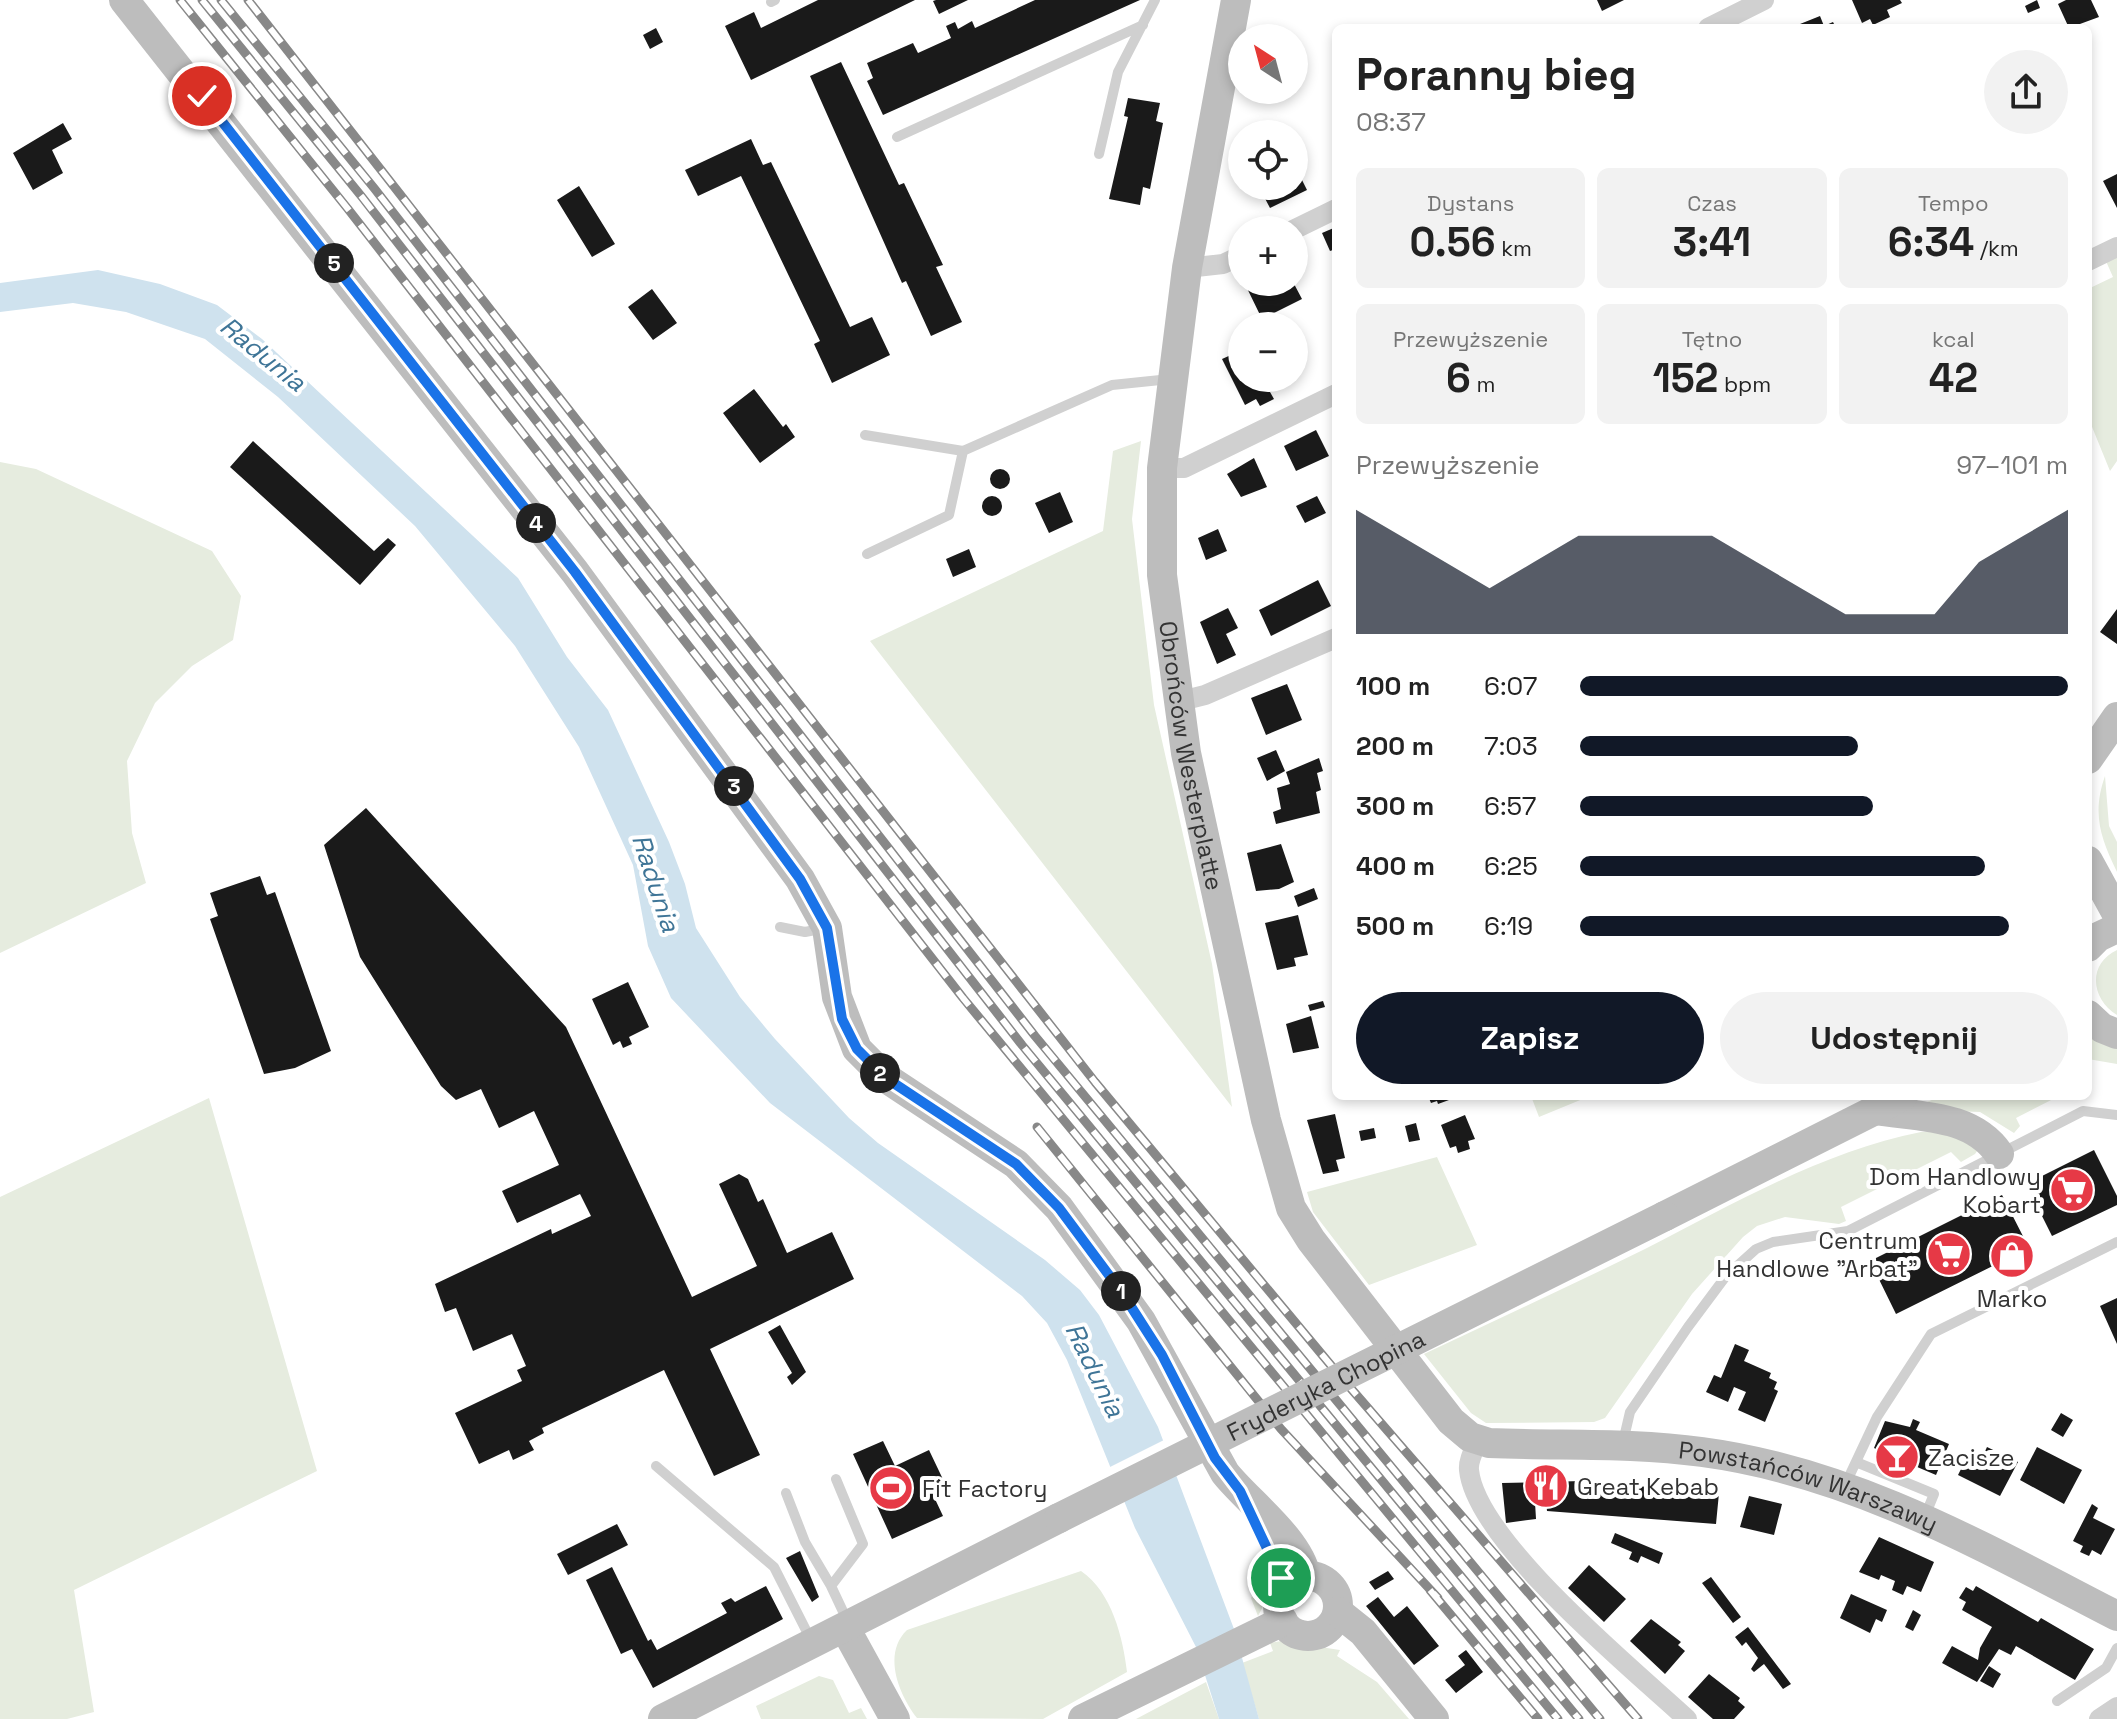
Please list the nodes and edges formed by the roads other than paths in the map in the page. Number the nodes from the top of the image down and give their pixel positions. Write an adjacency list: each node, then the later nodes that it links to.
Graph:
1 (124, 0): 28 (street)
2 (1155, 0): 6 (lane)
3 (1236, 0): 14 (street, Obrońców Westerplatte)
4 (1764, 0): 5 (street)
5 (1716, 24)
6 (1143, 25): 7 (lane); 8 (lane)
7 (897, 137)
8 (1099, 154)
9 (1332, 211): 10 (street)
10 (1308, 223)
11 (2117, 247): 12 (street)
12 (2092, 259)
13 (1228, 262): 14 (street)
14 (1187, 268): 15 (street, Obrońców Westerplatte)
15 (1172, 379): 18 (lane); 19 (street, Obrońców Westerplatte)
16 (1332, 396): 19 (street)
17 (865, 435): 18 (lane)
18 (963, 451): 20 (lane)
19 (1162, 468): 22 (street, Obrońców Westerplatte)
20 (867, 554)
21 (1332, 640): 22 (street)
22 (1177, 702): 36 (street, Obrońców Westerplatte)
23 (2117, 717): 24 (street)
24 (2092, 753)
25 (2092, 868): 26 (street)
26 (2117, 914)
27 (780, 927): 28 (lane)
28 (827, 928): 42 (street)
29 (2092, 1020): 30 (street)
30 (2117, 1034)
31 (1895, 1100): 32 (street, Fryderyka Chopina)
32 (1875, 1110): 34 (street); 47 (street, Fryderyka Chopina, bridge)
33 (2117, 1115): 34 (lane)
34 (1999, 1154): 37 (lane)
35 (2117, 1242): 39 (lane)
36 (1478, 1441): 37 (street, Powstańców Warszawy); 56 (street)
37 (1623, 1444): 39 (street, Powstańców Warszawy)
38 (656, 1466): 48 (lane)
39 (1850, 1474): 44 (street, Powstańców Warszawy)
40 (836, 1479): 43 (lane)
41 (786, 1493): 43 (lane)
42 (1296, 1581): 45 (street); 46 (street)
43 (831, 1586): 47 (lane)
44 (2117, 1616)
45 (1283, 1621): 46 (street); 54 (street)
46 (1331, 1622): 55 (street)
47 (847, 1627): 48 (street, Fryderyka Chopina); 53 (street)
48 (812, 1644): 52 (street, Fryderyka Chopina)
49 (2117, 1648): 50 (lane)
50 (2057, 1701)
51 (2117, 1707): 57 (street)
52 (663, 1719)
53 (895, 1719)
54 (1083, 1719)
55 (1434, 1719)
56 (1687, 1719)
57 (2099, 1719)

